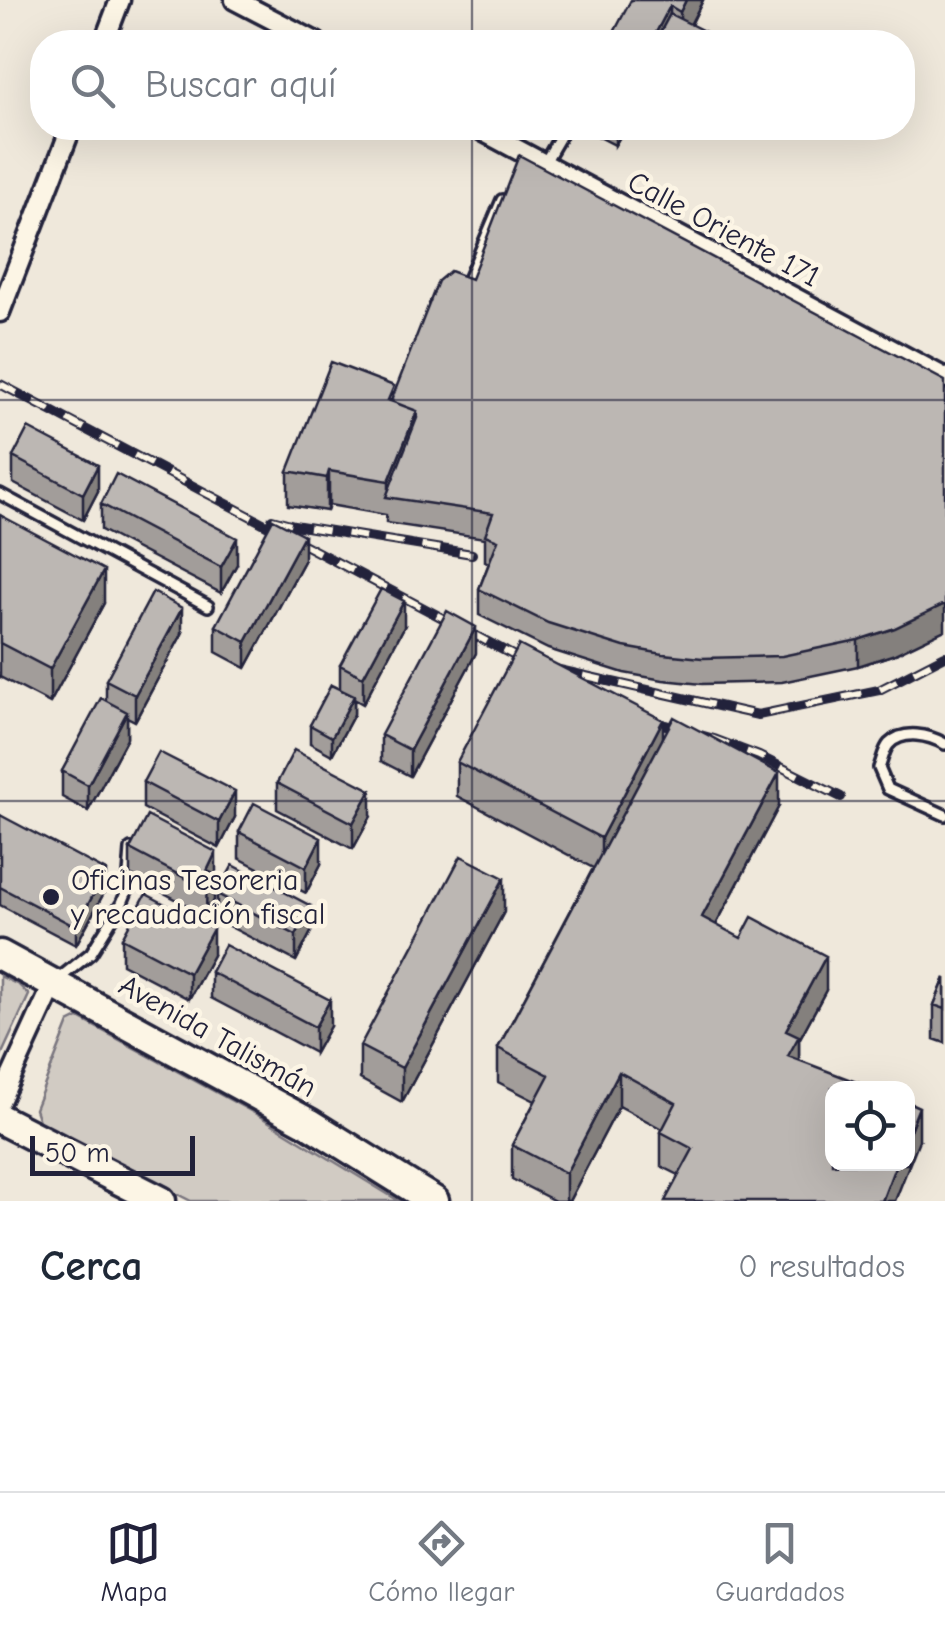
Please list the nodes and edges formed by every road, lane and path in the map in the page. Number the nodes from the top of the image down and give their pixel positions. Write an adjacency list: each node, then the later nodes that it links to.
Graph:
1 (120, 0): 3 (street)
2 (235, 0): 4 (street)
3 (109, 30)
4 (293, 30)
5 (66, 140): 11 (street)
6 (495, 140): 8 (street, Calle Oriente 171)
7 (558, 140): 8 (lane)
8 (544, 164): 12 (street, Calle Oriente 171)
9 (506, 193): 10 (lane)
10 (462, 296)
11 (0, 312)
12 (945, 378)
13 (0, 494): 14 (lane)
14 (208, 606)
15 (945, 744): 16 (lane)
16 (945, 815)
17 (137, 836): 19 (lane)
18 (0, 955): 19 (main road, Avenida Talismán)
19 (54, 982): 20 (street); 22 (main road, Avenida Talismán)
20 (0, 1101)
21 (0, 1119): 23 (main road)
22 (402, 1180): 25 (main road, Avenida Talismán); 26 (street, Avenida Talismán)
23 (121, 1192): 24 (main road)
24 (161, 1201)
25 (434, 1201)
26 (446, 1201)

